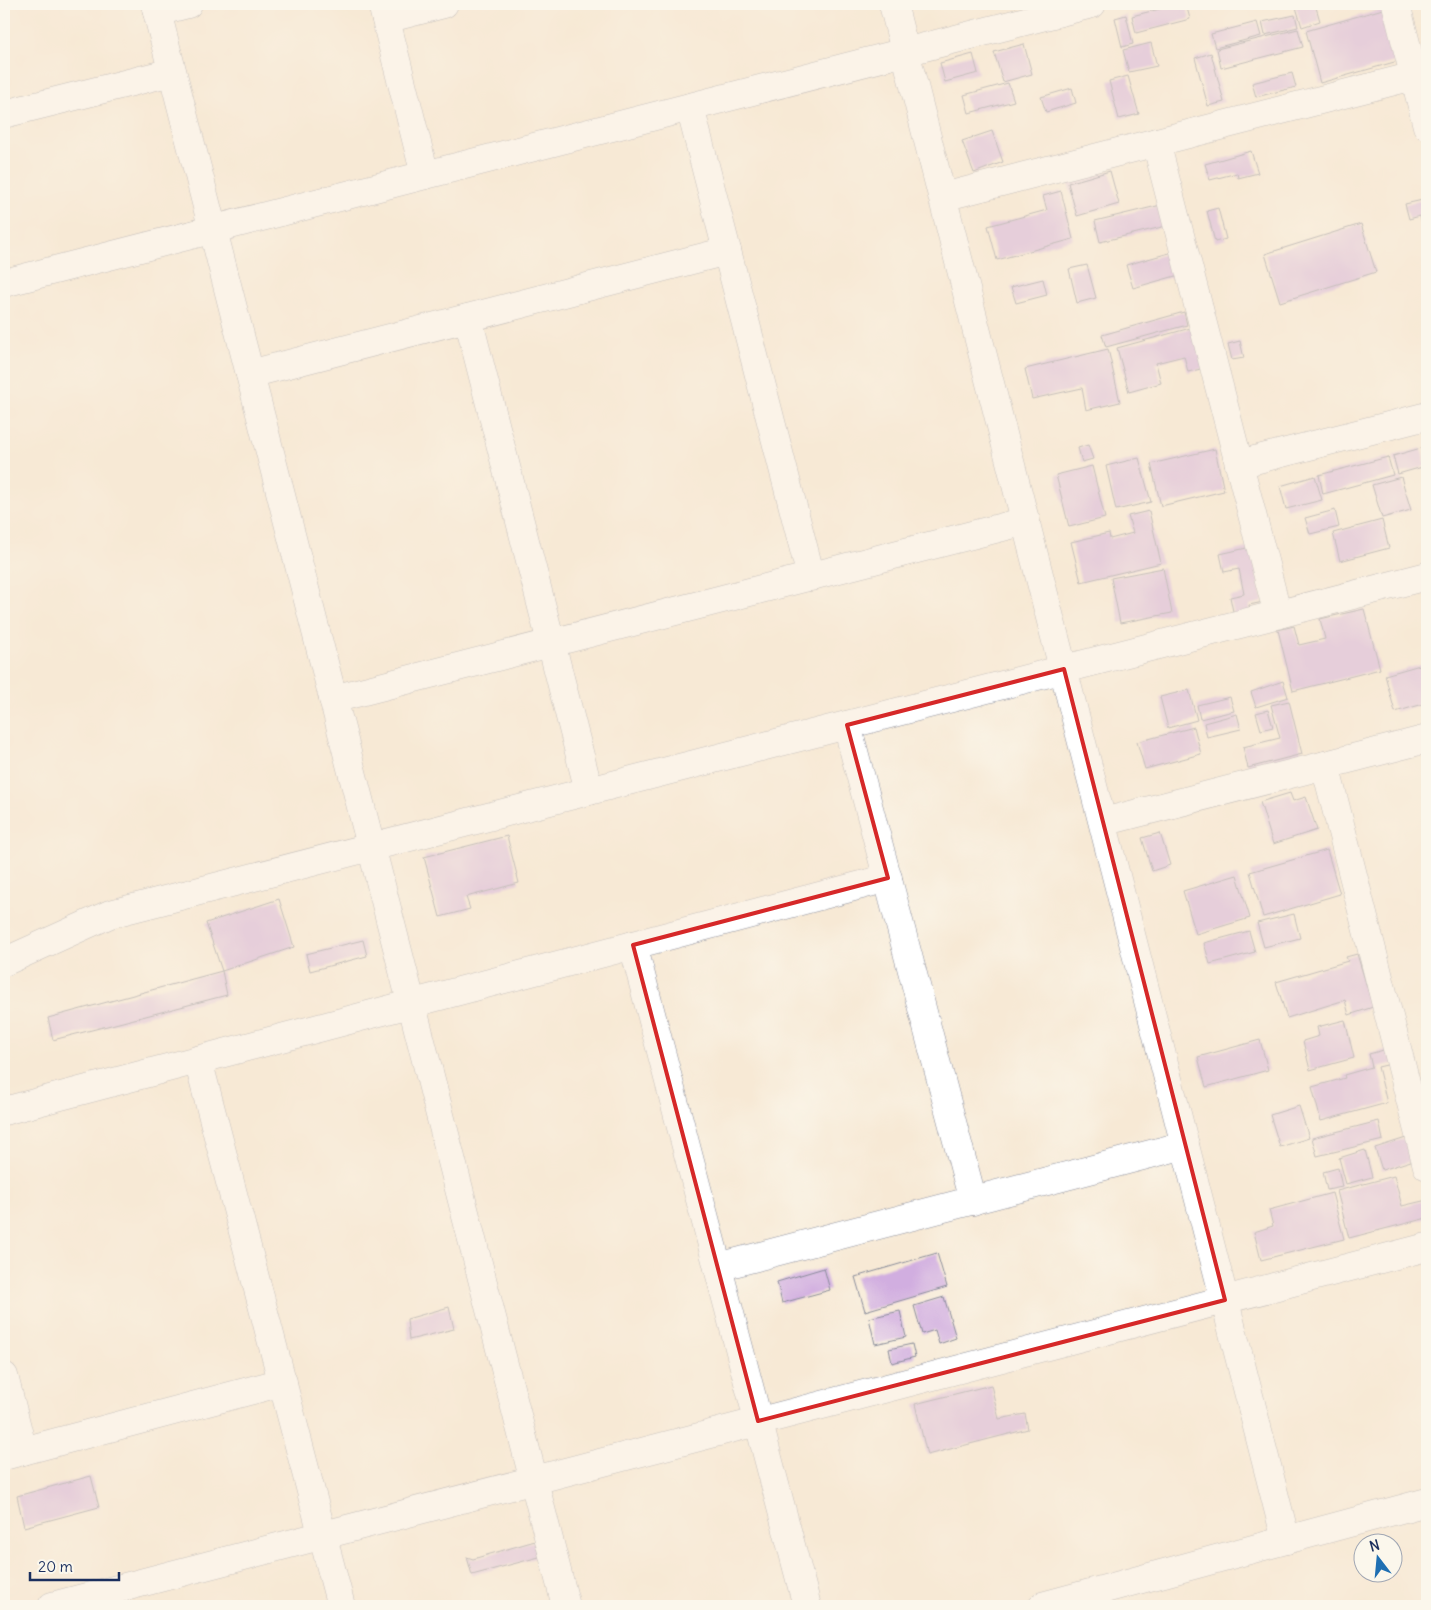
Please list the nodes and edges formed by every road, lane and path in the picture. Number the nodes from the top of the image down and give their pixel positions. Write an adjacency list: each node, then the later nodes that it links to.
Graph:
1 (188, 4): 6 (street)
2 (444, 4): 7 (street)
3 (893, 4): 8 (street)
4 (1092, 4): 8 (street)
5 (1396, 4): 10 (street)
6 (156, 8): 9 (street)
7 (384, 11): 15 (street)
8 (906, 52): 11 (street); 16 (street)
9 (172, 72): 12 (street); 17 (street)
10 (1414, 76): 13 (street); 14 (street)
11 (690, 107): 15 (street); 18 (street)
12 (4, 114)
13 (1427, 126)
14 (1156, 142): 16 (street); 23 (street)
15 (426, 175): 17 (street)
16 (943, 198): 24 (street)
17 (213, 230): 19 (street); 21 (street)
18 (727, 251): 20 (street); 25 (street)
19 (4, 283)
20 (468, 318): 21 (street); 28 (street)
21 (250, 374): 30 (street)
22 (1427, 416): 23 (street)
23 (1239, 464): 27 (street)
24 (1026, 521): 25 (street); 29 (street)
25 (811, 576): 28 (street)
26 (1427, 576): 27 (street)
27 (1278, 615): 29 (street)
28 (552, 643): 30 (street); 34 (street)
29 (1064, 669): 31 (street); 35 (street)
30 (333, 699): 36 (street)
31 (847, 725): 34 (street); 37 (street)
32 (1427, 739): 33 (street)
33 (1325, 765): 35 (street); 42 (street)
34 (589, 791): 36 (street)
35 (1102, 822): 44 (street)
36 (371, 847): 39 (street); 40 (street)
37 (888, 878): 38 (street); 46 (street)
38 (633, 945): 40 (street); 48 (street)
39 (4, 962)
40 (411, 1004): 41 (street); 54 (street)
41 (198, 1060): 43 (street); 51 (street)
42 (1418, 1090): 45 (street)
43 (4, 1111)
44 (1185, 1145): 46 (street); 49 (street)
45 (1427, 1166)
46 (972, 1200): 48 (street)
47 (1427, 1247): 49 (street)
48 (718, 1268): 52 (street)
49 (1225, 1300): 52 (street); 57 (street)
50 (4, 1376): 53 (street)
51 (283, 1382): 53 (street); 56 (street)
52 (758, 1421): 54 (street); 61 (street)
53 (14, 1453)
54 (533, 1480): 56 (street); 60 (street)
55 (1427, 1502): 57 (street)
56 (323, 1535): 58 (street); 59 (street)
57 (1286, 1540): 62 (street)
58 (56, 1606)
59 (342, 1606)
60 (566, 1606)
61 (806, 1606)
62 (1042, 1606)

